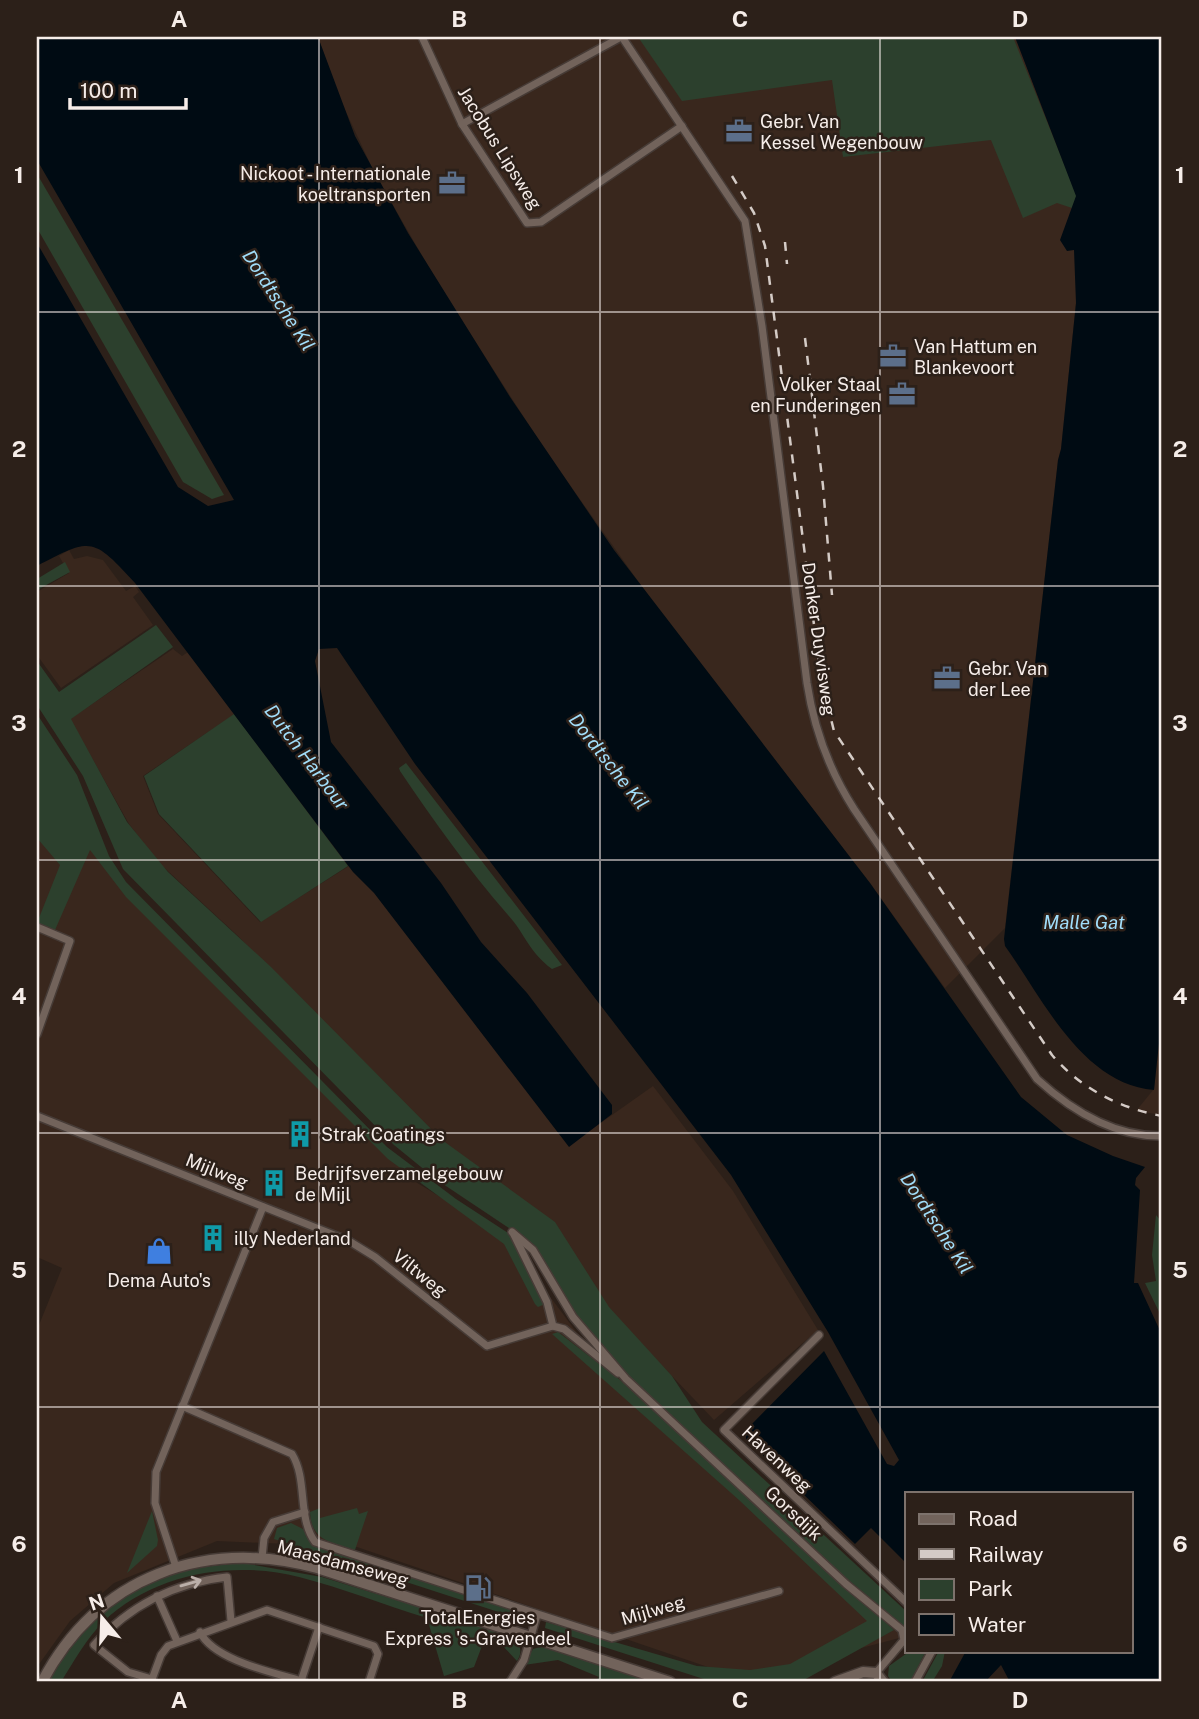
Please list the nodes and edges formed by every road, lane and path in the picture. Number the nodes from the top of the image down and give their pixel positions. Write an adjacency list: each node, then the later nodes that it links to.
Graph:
1 (422, 37): 3 (street, Jacobus Lipsweg)
2 (622, 37): 3 (street); 4 (street, Donker Duyvisweg)
3 (462, 124): 4 (street, Jacobus Lipsweg)
4 (682, 126): 8 (street, Donker Duyvisweg)
5 (37, 926): 6 (street)
6 (37, 1034)
7 (37, 1116): 9 (street, Mijlweg)
8 (1162, 1136)
9 (263, 1207): 10 (street, Viltweg); 13 (street, Mijlweg)
10 (553, 1326): 12 (street, Gorsdijk); 12 (street, Gorsdijk)
11 (819, 1335): 19 (street, Havenweg)
12 (626, 1379): 27 (street, Gorsdijk)
13 (182, 1406): 14 (street, Mijlweg); 16 (street, Mijlweg)
14 (305, 1512): 15 (street); 20 (street, Mijlweg)
15 (262, 1558): 16 (street, Maasdamseweg); 24 (street, Maasdamseweg)
16 (176, 1567): 29 (street, Maasdamseweg)
17 (779, 1591): 20 (street, Mijlweg)
18 (157, 1596): 21 (street, one-way to 21); 25 (street); 28 (street)
19 (905, 1601)
20 (537, 1615): 24 (street)
21 (231, 1621): 22 (street); 23 (street)
22 (319, 1627): 30 (street); 31 (street)
23 (200, 1632): 25 (street); 30 (street)
24 (532, 1637): 32 (street); 33 (street, Maasdamseweg)
25 (177, 1640): 28 (street)
26 (931, 1652): 36 (street)
27 (876, 1673): 34 (street); 35 (street)
28 (152, 1681)
29 (43, 1682)
30 (303, 1682)
31 (369, 1682)
32 (510, 1682)
33 (670, 1682)
34 (835, 1682)
35 (883, 1682)
36 (915, 1682)

